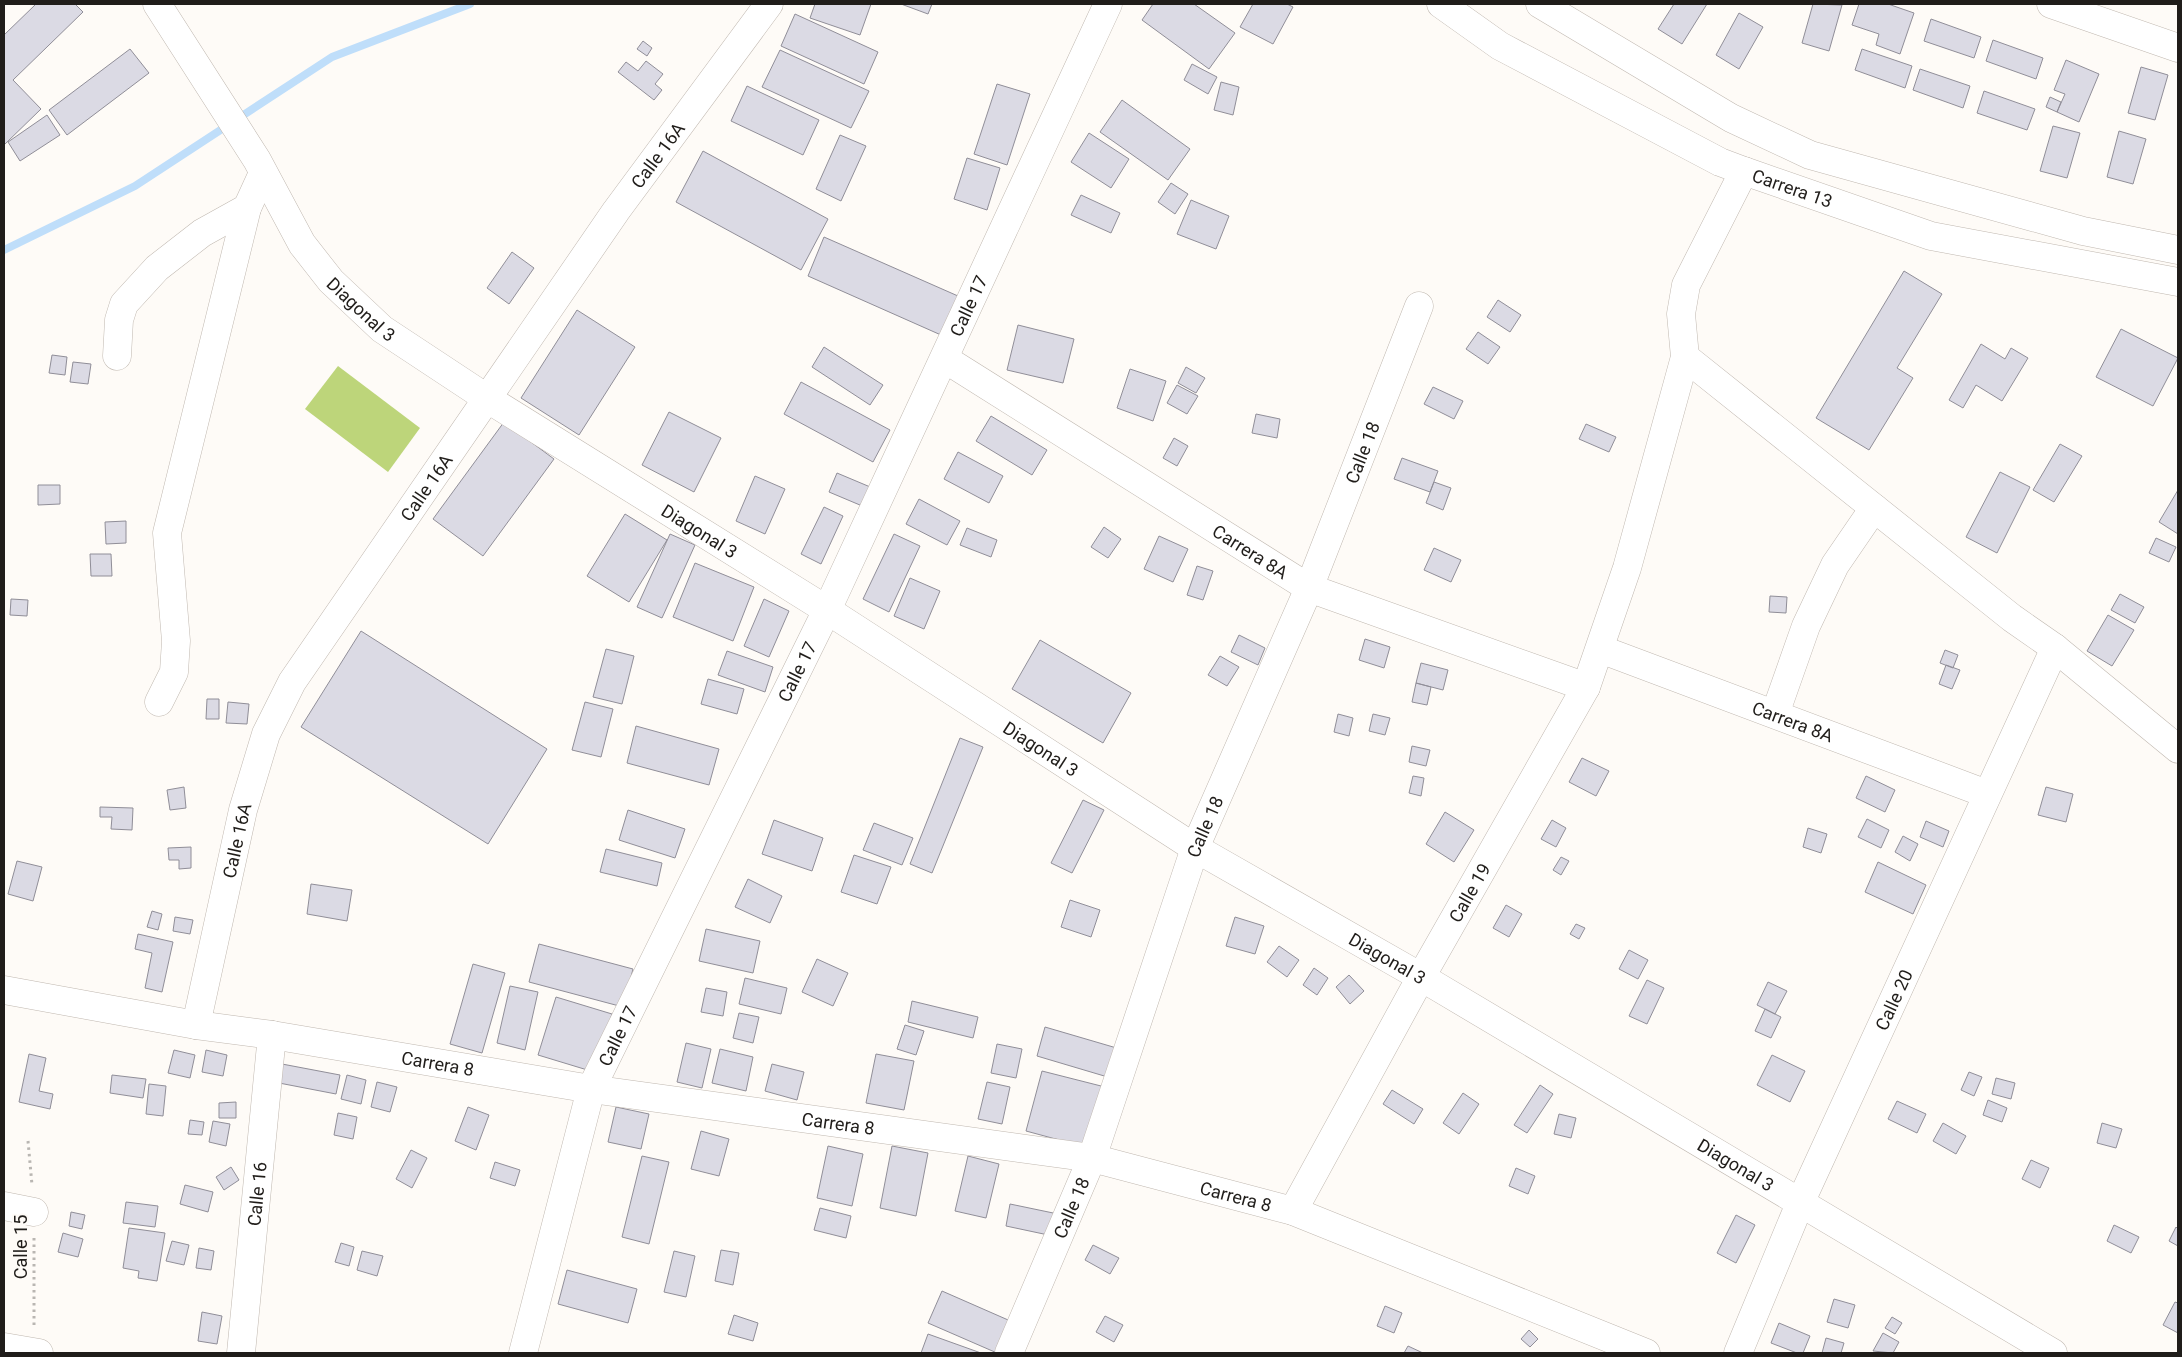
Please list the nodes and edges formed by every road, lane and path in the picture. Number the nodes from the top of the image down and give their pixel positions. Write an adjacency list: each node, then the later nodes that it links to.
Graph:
1 (157, 4): 8 (street, Diagonal 3)
2 (769, 4): 17 (street, Calle 16A)
3 (1108, 4): 16 (street, Calle 17)
4 (1441, 4): 9 (street, Carrera 13)
5 (1540, 4): 11 (street)
6 (2051, 4): 7 (street)
7 (2178, 48)
8 (260, 167): 10 (street); 17 (street, Diagonal 3)
9 (1744, 171): 12 (street, Carrera 13); 15 (street)
10 (247, 208): 14 (street); 24 (street)
11 (2178, 250)
12 (2178, 282)
13 (1420, 306): 19 (street, Calle 18)
14 (117, 356)
15 (1685, 357): 18 (street); 22 (street, Calle 19)
16 (944, 359): 19 (street, Carrera 8A); 20 (street, Calle 17)
17 (488, 399): 20 (street, Diagonal 3); 31 (street, Calle 16A)
18 (1874, 508): 21 (street); 25 (street)
19 (1309, 588): 23 (street, Carrera 8A); 28 (street, Calle 18)
20 (827, 610): 28 (street, Diagonal 3); 33 (street, Calle 17)
21 (2055, 648): 26 (street); 27 (street, Calle 20)
22 (1600, 649): 23 (street, Calle 19); 25 (street, Carrera 8A)
23 (1586, 687): 29 (street, Calle 19)
24 (159, 702)
25 (1775, 714): 27 (street, Carrera 8A)
26 (2178, 748)
27 (1987, 794): 36 (street, Calle 20)
28 (1195, 848): 29 (street, Diagonal 3); 35 (street, Calle 18)
29 (1421, 977): 36 (street, Diagonal 3); 38 (street, Calle 19)
30 (4, 990): 31 (street, Carrera 8)
31 (196, 1025): 32 (street, Carrera 8)
32 (272, 1035): 33 (street, Carrera 8); 42 (street, Calle 16)
33 (591, 1089): 35 (street, Carrera 8); 43 (street, Calle 17)
34 (28, 1141): 39 (path, Calle 15)
35 (1092, 1158): 38 (street, Carrera 8); 44 (street, Calle 18)
36 (1800, 1201): 46 (street, Calle 20); 47 (street, Diagonal 3)
37 (4, 1206): 39 (street)
38 (1293, 1211): 45 (street, Carrera 8)
39 (34, 1212): 41 (path, Calle 15)
40 (4, 1347): 41 (street)
41 (36, 1353)
42 (241, 1353)
43 (523, 1353)
44 (1009, 1353)
45 (1646, 1353)
46 (1738, 1353)
47 (2053, 1353)

